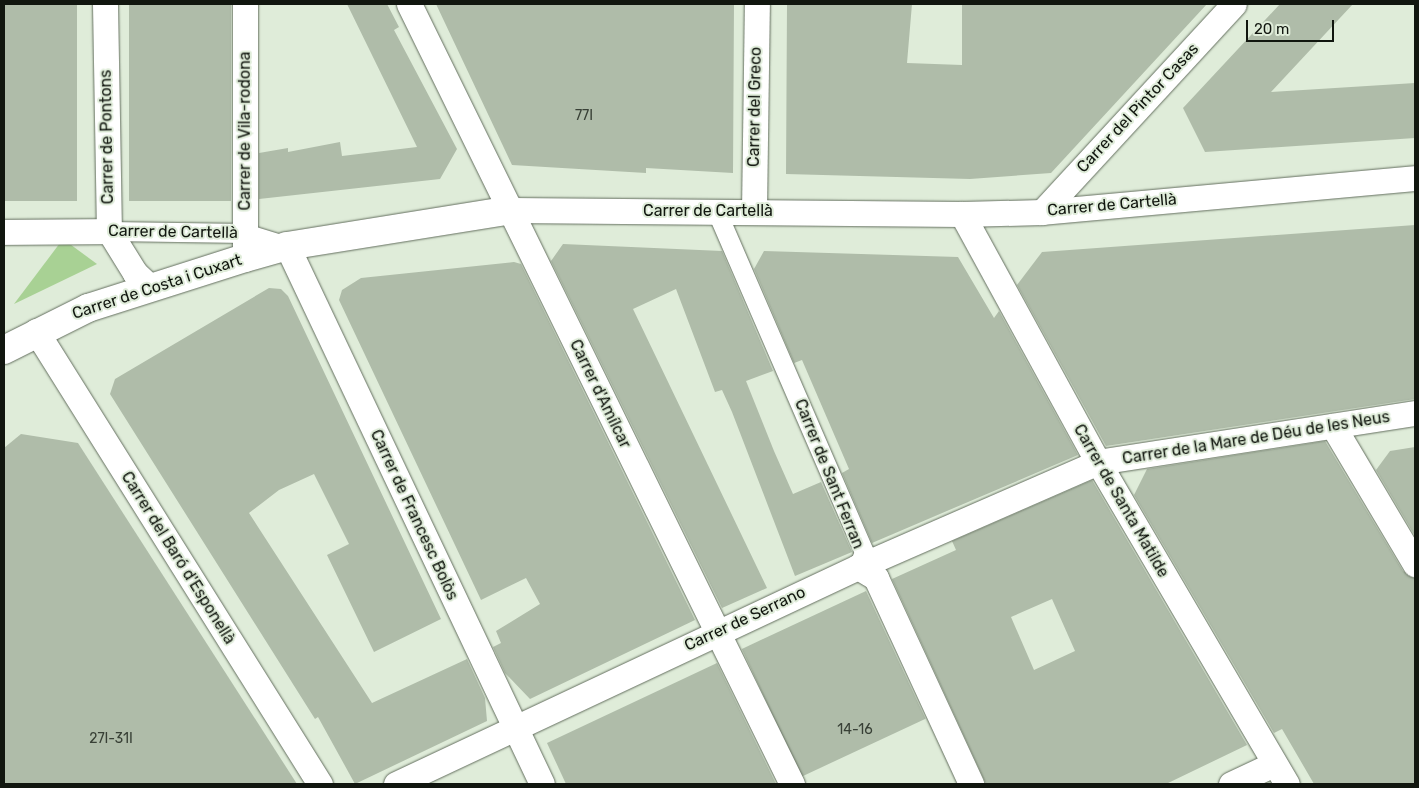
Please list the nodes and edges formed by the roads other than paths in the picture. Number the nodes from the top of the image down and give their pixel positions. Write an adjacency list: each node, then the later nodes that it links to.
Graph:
1 (105, 4): 12 (street, Carrer de Pontons)
2 (245, 4): 14 (street, Carrer de Vila-rodona)
3 (409, 4): 7 (street, Carrer d'Amílcar)
4 (757, 4): 9 (street, Carrer del Greco)
5 (1234, 4): 10 (street, Carrer del Pintor Casas)
6 (1415, 178): 10 (street, Carrer de Cartellà)
7 (510, 210): 8 (street, Carrer de Cartellà); 15 (street, Carrer de Cartellà); 24 (street, Carrer d'Amílcar)
8 (716, 210): 9 (street, Carrer de Cartellà); 23 (street, Carrer de Sant Ferran)
9 (754, 211): 11 (street, Carrer de Cartellà)
10 (1042, 212): 11 (street, Carrer de Cartellà)
11 (962, 214): 21 (street, Carrer de Santa Matilde)
12 (109, 231): 13 (street, Carrer de Cartellà); 14 (street, Carrer de Cartellà); 16 (street)
13 (4, 232)
14 (245, 245): 15 (street, Carrer de Costa i Cuxart); 16 (street, Carrer de Costa i Cuxart)
15 (287, 246): 25 (street, Carrer de Francesc Bolòs)
16 (150, 286): 17 (street, Carrer de Costa i Cuxart)
17 (36, 331): 18 (street, Carrer de Costa i Cuxart); 27 (street, Carrer del Baró d'Esponellà)
18 (4, 350)
19 (1415, 413): 20 (street, Carrer de la Mare de Déu de les Neus)
20 (1333, 426): 21 (street, Carrer de la Mare de Déu de les Neus); 22 (street)
21 (1098, 462): 23 (street, Carrer de Serrano); 26 (street, Carrer de Santa Matilde)
22 (1415, 564)
23 (858, 567): 24 (street, Carrer de Serrano); 31 (street, Carrer de Sant Ferran)
24 (716, 632): 25 (street, Carrer de Serrano); 30 (street, Carrer d'Amílcar)
25 (514, 730): 28 (street, Carrer de Serrano); 29 (street, Carrer de Francesc Bolòs)
26 (1280, 774): 32 (street)
27 (320, 784)
28 (396, 784)
29 (542, 784)
30 (792, 784)
31 (972, 784)
32 (1231, 784)

